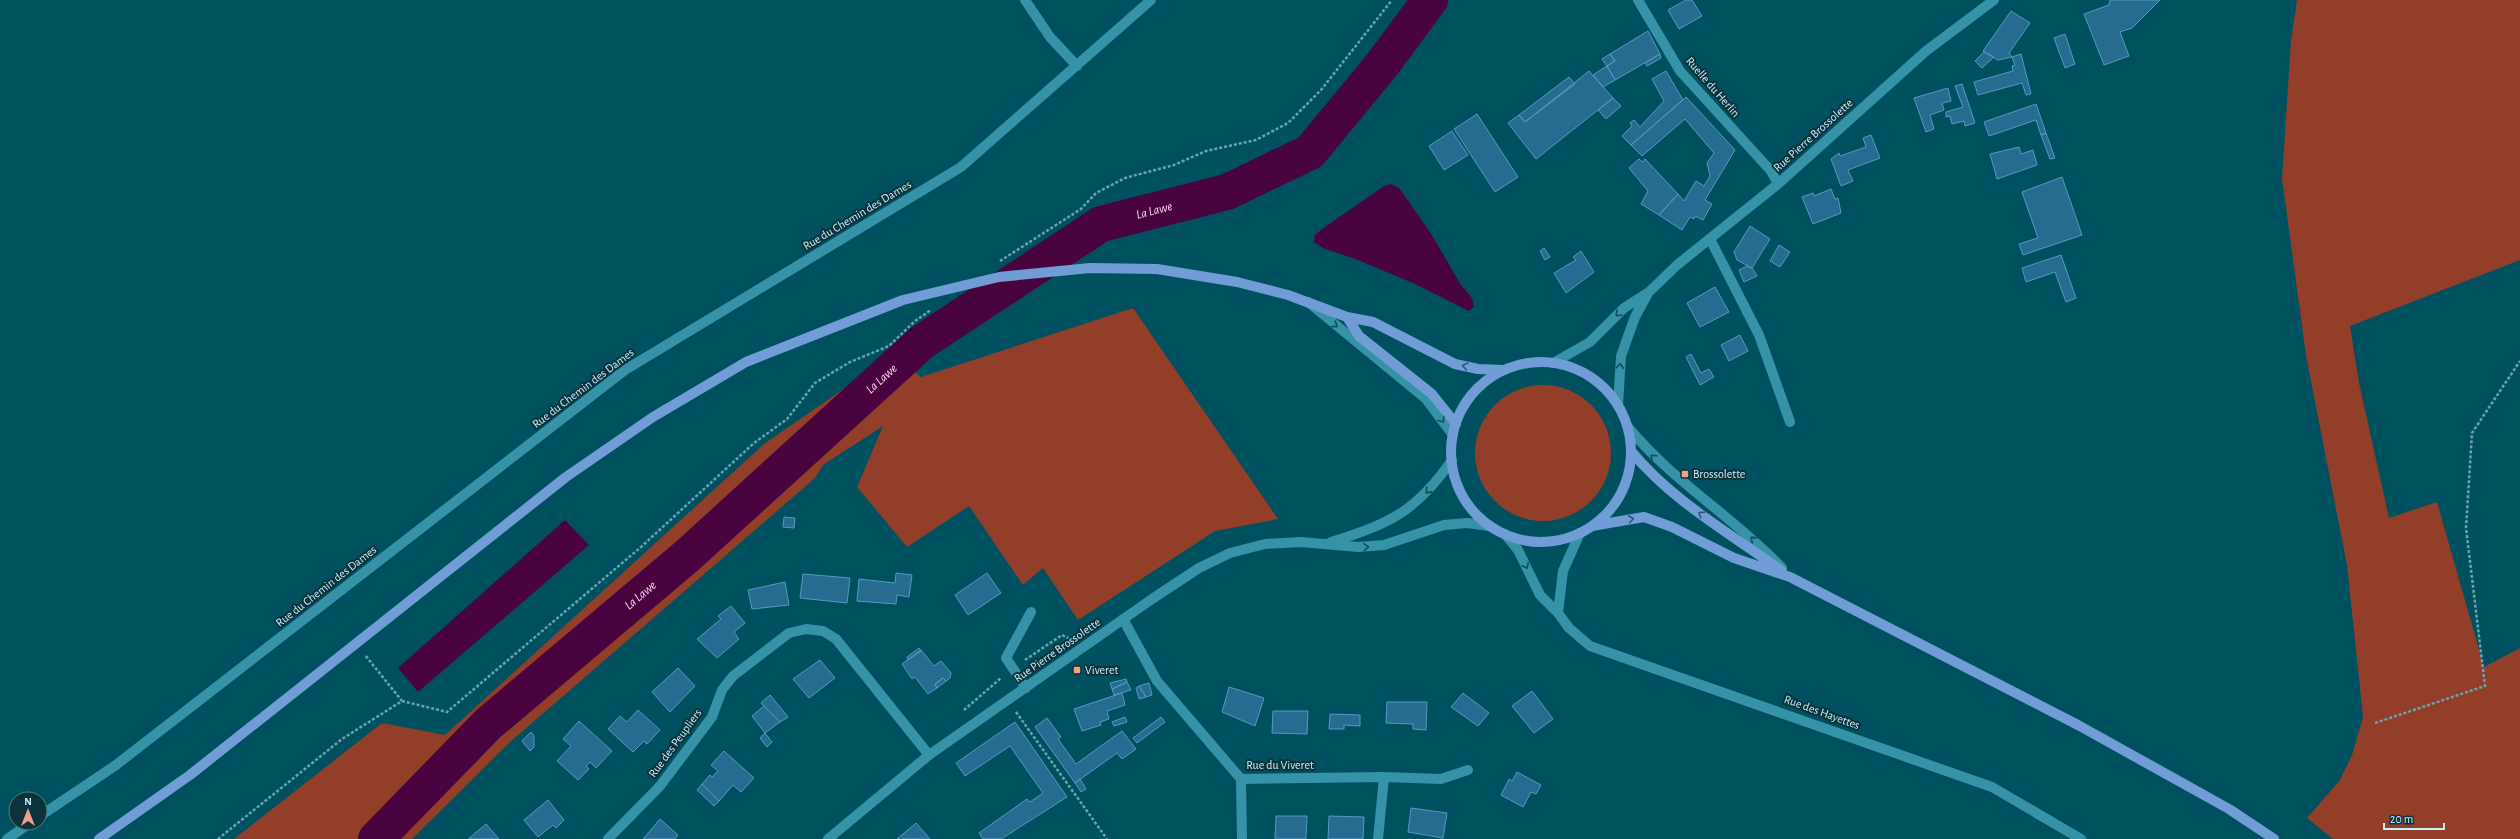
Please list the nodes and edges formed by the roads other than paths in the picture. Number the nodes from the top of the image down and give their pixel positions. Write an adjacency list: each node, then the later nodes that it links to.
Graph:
1 (1025, 0): 5 (street)
2 (1151, 0): 5 (street, Rue du Chemin des Dames)
3 (1638, 0): 6 (street, Ruelle du Herlin)
4 (1994, 0): 6 (street, Rue Pierre Brossolette)
5 (1077, 66): 34 (street, Rue du Chemin des Dames)
6 (1778, 184): 7 (street, Rue Pierre Brossolette)
7 (1710, 238): 8 (street, Rue Pierre Brossolette); 14 (street)
8 (1649, 292): 11 (street, Rue Pierre Brossolette, one-way to 11); 13 (street, Rue Pierre Brossolette, one-way to 8)
9 (1305, 300): 10 (main road); 17 (street, one-way to 17); 37 (main road)
10 (1347, 317): 12 (main road, one-way to 10); 15 (main road)
11 (1553, 363): 12 (main road); 13 (main road)
12 (1504, 370): 15 (main road)
13 (1618, 405): 16 (main road)
14 (1790, 422)
15 (1456, 424): 17 (main road)
16 (1628, 427): 18 (main road); 25 (street, one-way to 16)
17 (1453, 435): 19 (main road)
18 (1632, 451): 21 (main road); 25 (main road, one-way to 18)
19 (1452, 460): 20 (main road); 24 (street, Rue Pierre Brossolette, one-way to 24)
20 (1490, 526): 23 (main road); 24 (street, Rue Pierre Brossolette, one-way to 20)
21 (1592, 526): 22 (main road); 25 (main road, one-way to 25)
22 (1580, 533): 23 (main road); 27 (street)
23 (1505, 534): 27 (street, Rue des Hayettes, one-way to 27)
24 (1327, 543): 28 (street, Rue Pierre Brossolette)
25 (1790, 577): 43 (main road)
26 (1031, 612): 29 (street)
27 (1558, 613): 42 (street, Rue des Hayettes)
28 (1122, 619): 29 (street, Rue Pierre Brossolette); 33 (street, Rue du Viveret)
29 (1026, 688): 30 (street, Rue Pierre Brossolette)
30 (929, 755): 38 (street, Rue des Peupliers); 39 (street, Rue Pierre Brossolette)
31 (1468, 770): 32 (street, Rue du Viveret)
32 (1384, 777): 33 (street, Rue du Viveret); 41 (street)
33 (1242, 779): 40 (street)
34 (48, 811)
35 (18, 831): 36 (street)
36 (7, 839)
37 (99, 839)
38 (608, 839)
39 (828, 839)
40 (1242, 839)
41 (1378, 839)
42 (2081, 839)
43 (2274, 839)

